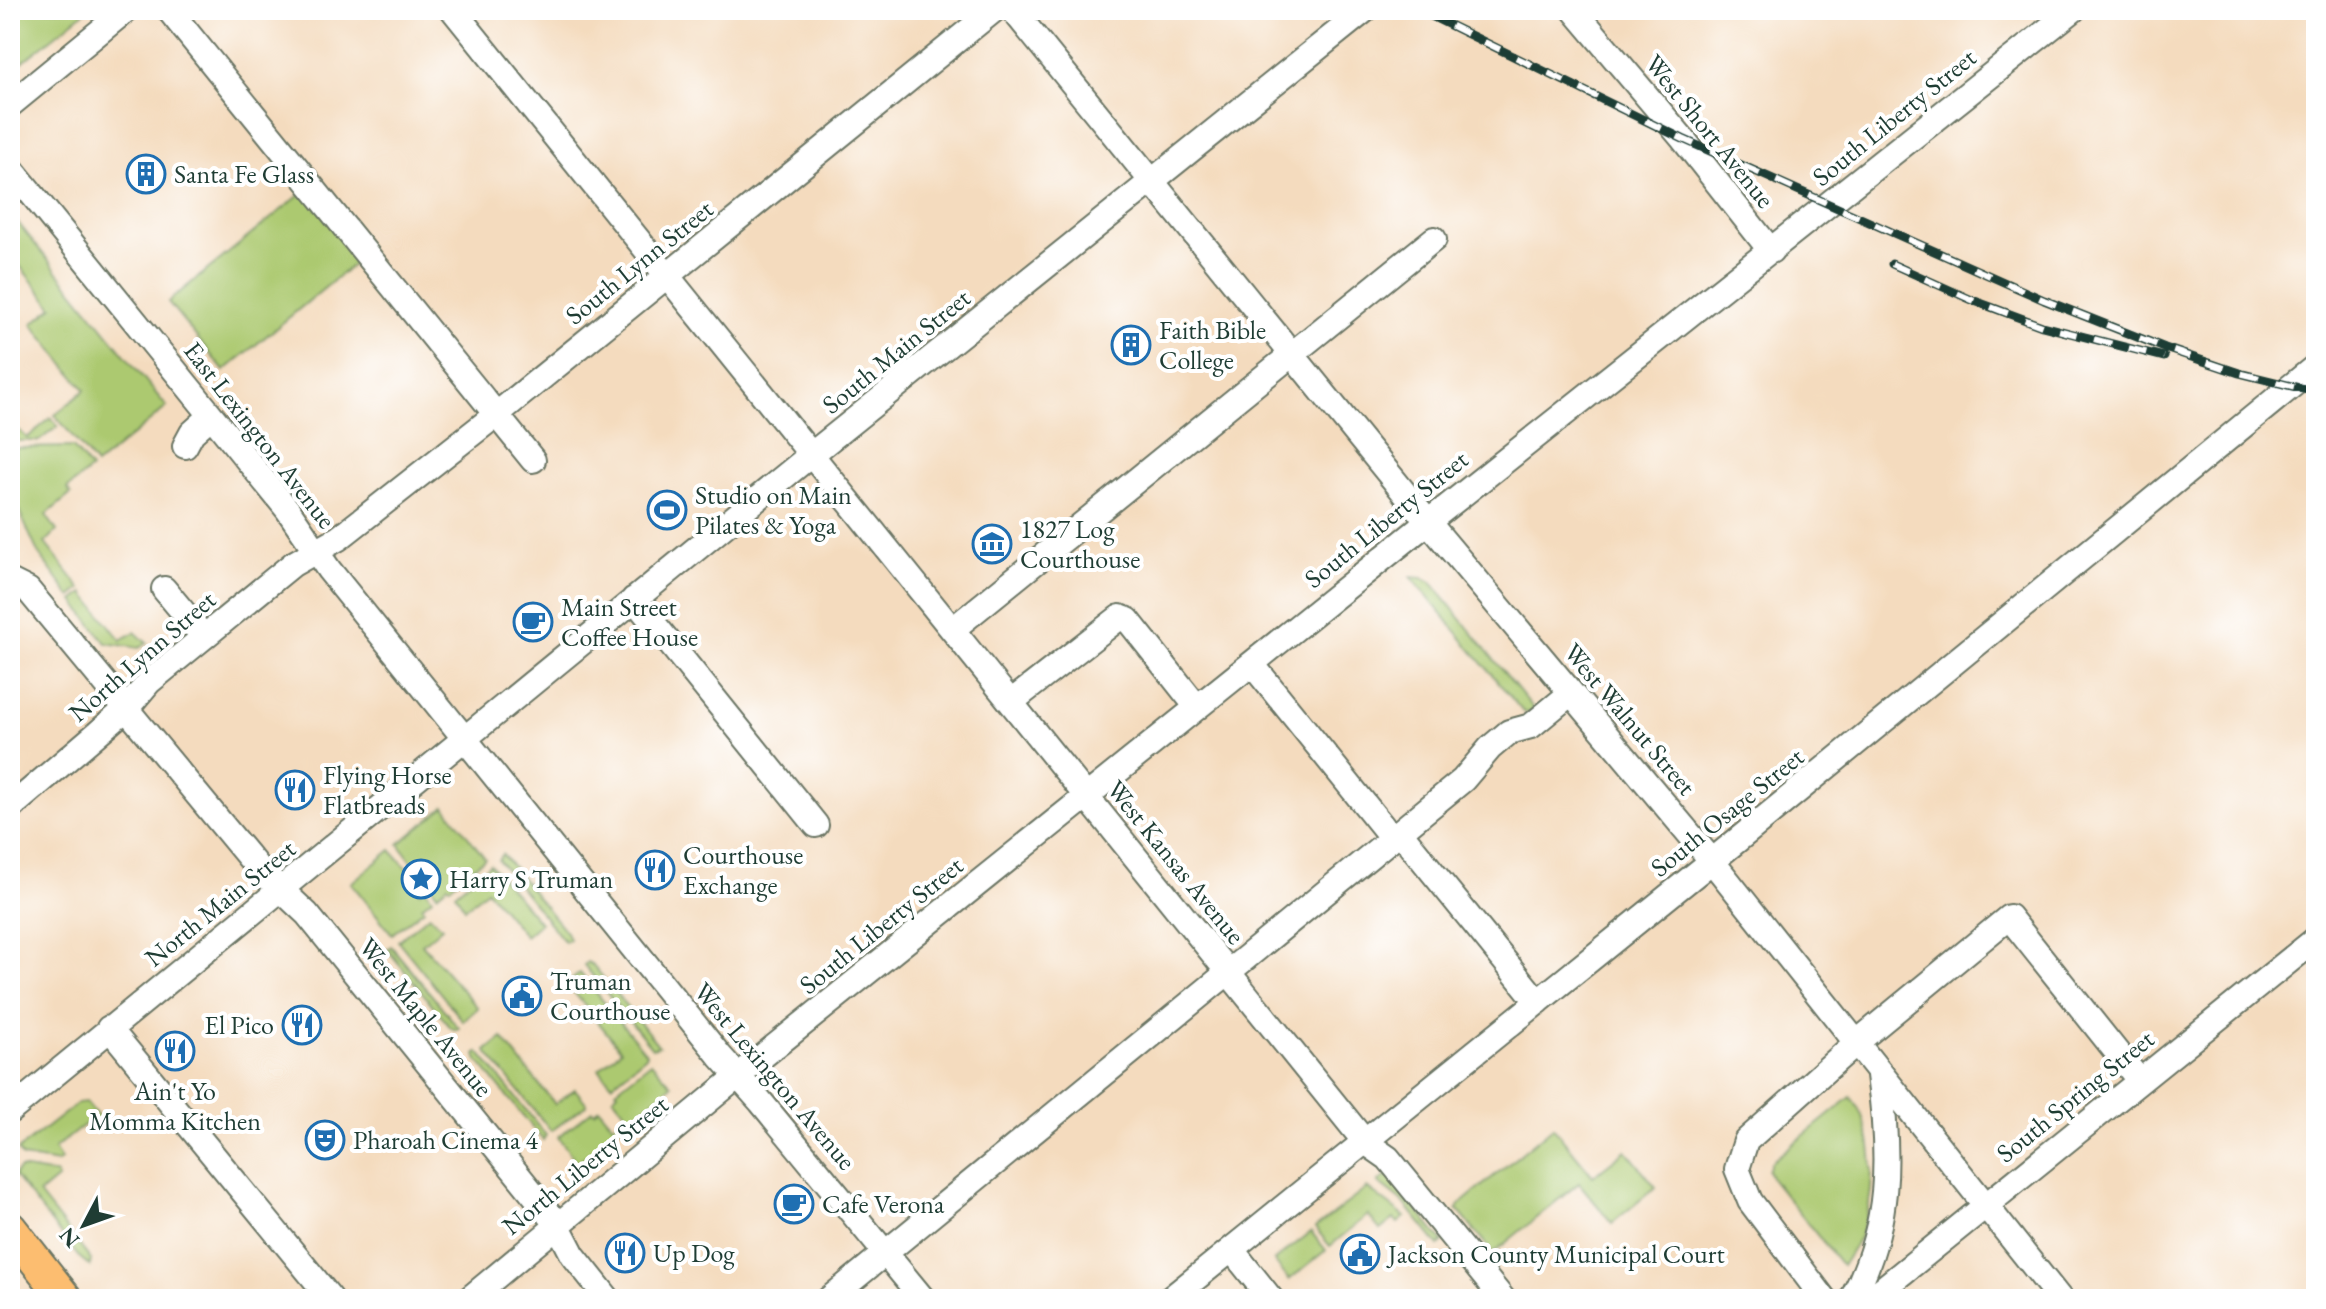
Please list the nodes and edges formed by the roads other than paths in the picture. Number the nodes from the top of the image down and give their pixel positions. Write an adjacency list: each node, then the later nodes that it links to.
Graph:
1 (126, 10): 9 (street)
2 (169, 10): 17 (street)
3 (453, 10): 14 (street, West Kansas Avenue)
4 (994, 10): 14 (street, South Lynn Street)
5 (1013, 10): 11 (street, West Walnut Street)
6 (1574, 10): 13 (street, West Short Avenue)
7 (2073, 10): 13 (street, South Liberty Street)
8 (1361, 13): 11 (street, South Main Street)
9 (10, 105)
10 (10, 167): 18 (street, East Lexington Avenue)
11 (1152, 180): 15 (street, West Walnut Street); 20 (street, South Main Street)
12 (1434, 239): 15 (street)
13 (1771, 251): 22 (street, South Liberty Street)
14 (668, 276): 17 (street, South Lynn Street); 20 (street, West Kansas Avenue)
15 (1292, 354): 22 (street, West Walnut Street); 28 (street)
16 (2316, 366): 40 (street, South Osage Street)
17 (497, 414): 21 (street); 23 (street, South Lynn Street)
18 (211, 416): 19 (street); 23 (street, East Lexington Avenue)
19 (185, 446)
20 (812, 454): 26 (street, South Main Street); 28 (street, West Kansas Avenue)
21 (533, 460)
22 (1428, 522): 30 (street, South Liberty Street); 31 (street, West Walnut Street)
23 (315, 552): 29 (street, North Lynn Street); 35 (street, East Lexington Avenue)
24 (19, 586): 27 (street); 34 (street, West Maple Avenue)
25 (164, 589): 29 (street)
26 (634, 599): 35 (street, South Main Street); 38 (street)
27 (10, 607)
28 (953, 629): 32 (street, West Kansas Avenue)
29 (204, 637): 34 (street, North Lynn Street)
30 (1252, 664): 33 (street, South Liberty Street); 39 (street)
31 (1571, 693): 39 (street); 40 (street, West Walnut Street)
32 (1011, 702): 33 (street); 36 (street, West Kansas Avenue)
33 (1197, 707): 36 (street, South Liberty Street)
34 (127, 708): 37 (street, North Lynn Street); 41 (street, West Maple Avenue)
35 (464, 738): 41 (street, North Main Street); 48 (street, West Lexington Avenue)
36 (1087, 796): 43 (street, West Kansas Avenue); 48 (street, South Liberty Street)
37 (10, 808)
38 (816, 825)
39 (1396, 835): 43 (street); 44 (street)
40 (1712, 861): 44 (street, South Osage Street); 46 (street, West Walnut Street)
41 (281, 892): 45 (street, North Main Street); 53 (street, West Maple Avenue)
42 (2316, 939): 49 (street, South Spring Street)
43 (1228, 971): 51 (street, West Kansas Avenue); 56 (street)
44 (1538, 1002): 51 (street, South Osage Street)
45 (109, 1028): 50 (street, North Main Street); 58 (street)
46 (1856, 1043): 47 (street, West Walnut Street); 49 (street); 66 (street)
47 (1879, 1073): 52 (street, West Walnut Street); 67 (street)
48 (738, 1076): 53 (street, North Liberty Street); 56 (street, West Lexington Avenue)
49 (2139, 1080): 52 (street, South Spring Street)
50 (10, 1111)
51 (1365, 1142): 55 (street, South Osage Street); 65 (street, West Kansas Avenue)
52 (1985, 1204): 68 (street, South Spring Street); 69 (street, West Walnut Street)
53 (557, 1224): 59 (street, North Liberty Street); 60 (street, West Maple Avenue)
54 (10, 1228): 57 (main road)
55 (1232, 1250): 63 (street, South Osage Street); 64 (street)
56 (886, 1253): 61 (street); 62 (street, West Lexington Avenue)
57 (66, 1299)
58 (331, 1299)
59 (469, 1299)
60 (608, 1299)
61 (829, 1299)
62 (923, 1299)
63 (1170, 1299)
64 (1271, 1299)
65 (1503, 1299)
66 (1824, 1299)
67 (1852, 1299)
68 (1870, 1299)
69 (2060, 1299)

